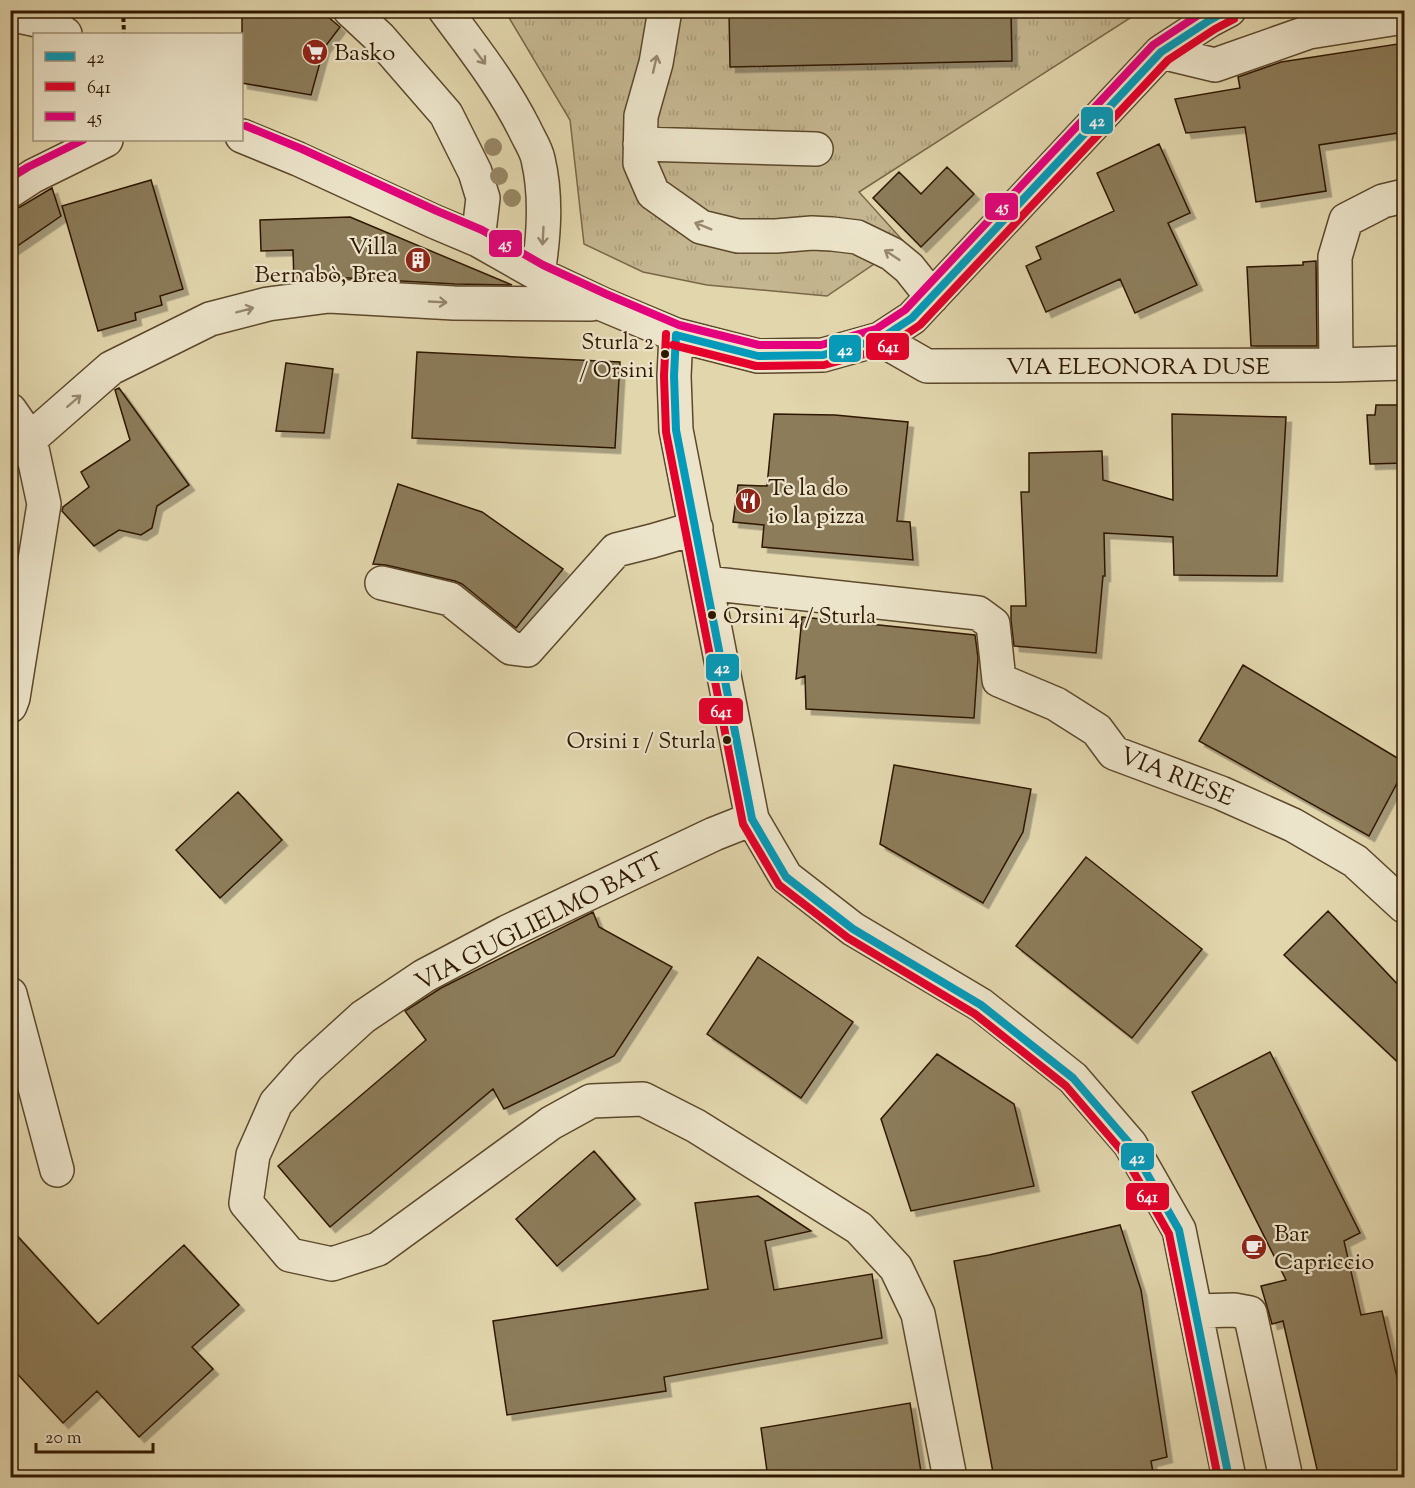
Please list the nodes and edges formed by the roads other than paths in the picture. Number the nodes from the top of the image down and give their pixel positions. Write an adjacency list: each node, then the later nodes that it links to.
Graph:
1 (350, 10): 15 (street)
2 (445, 10): 16 (street, one-way to 16)
3 (665, 10): 11 (street, one-way to 3)
4 (1229, 10): 8 (street)
5 (10, 15): 7 (street)
6 (1404, 17): 8 (street)
7 (64, 33)
8 (1161, 52): 17 (street)
9 (243, 136): 15 (street)
10 (104, 141): 13 (street)
11 (640, 144): 12 (street); 17 (street, one-way to 11)
12 (816, 149)
13 (10, 191)
14 (1404, 196): 22 (street)
15 (478, 240): 16 (street)
16 (538, 274): 18 (street)
17 (932, 297): 20 (street)
18 (602, 304): 19 (street); 24 (street, one-way to 18)
19 (676, 335): 20 (street); 25 (street)
20 (880, 339): 22 (street, VIA ELEONORA DUSE)
21 (1404, 363): 22 (street, VIA ELEONORA DUSE)
22 (1336, 365)
23 (10, 410): 24 (street)
24 (20, 445): 28 (street)
25 (696, 528): 26 (street); 27 (street)
26 (382, 583)
27 (706, 583): 29 (street); 30 (street, VIA RIESE)
28 (10, 706)
29 (752, 819): 33 (street); 34 (street, VIA GUGLIELMO BATT)
30 (1404, 906)
31 (10, 994): 32 (street)
32 (57, 1170)
33 (1196, 1311): 35 (street); 36 (street)
34 (950, 1478)
35 (1229, 1478)
36 (1286, 1478)

